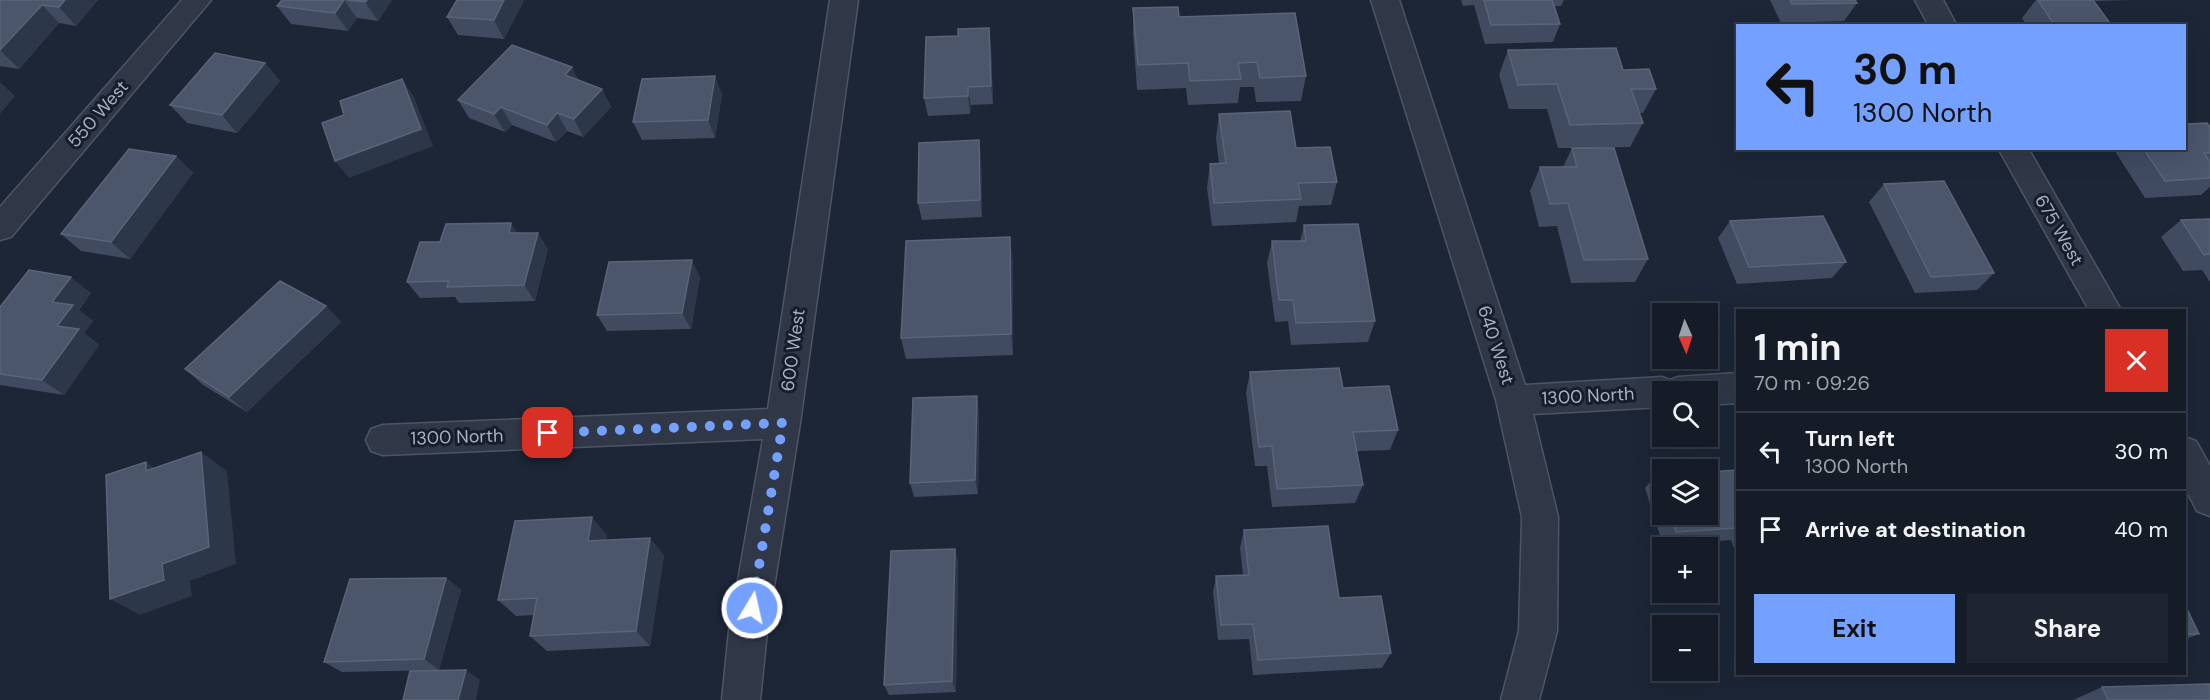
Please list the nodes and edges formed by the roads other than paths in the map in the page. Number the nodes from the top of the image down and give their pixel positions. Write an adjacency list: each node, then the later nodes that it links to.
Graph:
1 (197, 0): 7 (street, 550 West)
2 (844, 0): 13 (street, 600 West)
3 (1385, 0): 12 (street, 640 West)
4 (1929, 0): 5 (street)
5 (1942, 24)
6 (2014, 150): 8 (street, 675 West)
7 (0, 228)
8 (2104, 309)
9 (1736, 388): 10 (street)
10 (1718, 389)
11 (1652, 393): 12 (street, 1300 North)
12 (1513, 400): 18 (street, 640 West)
13 (783, 423): 14 (street, 1300 North); 17 (street, 600 West)
14 (383, 440)
15 (2186, 456): 16 (street)
16 (2210, 500)
17 (741, 700)
18 (1520, 700)

